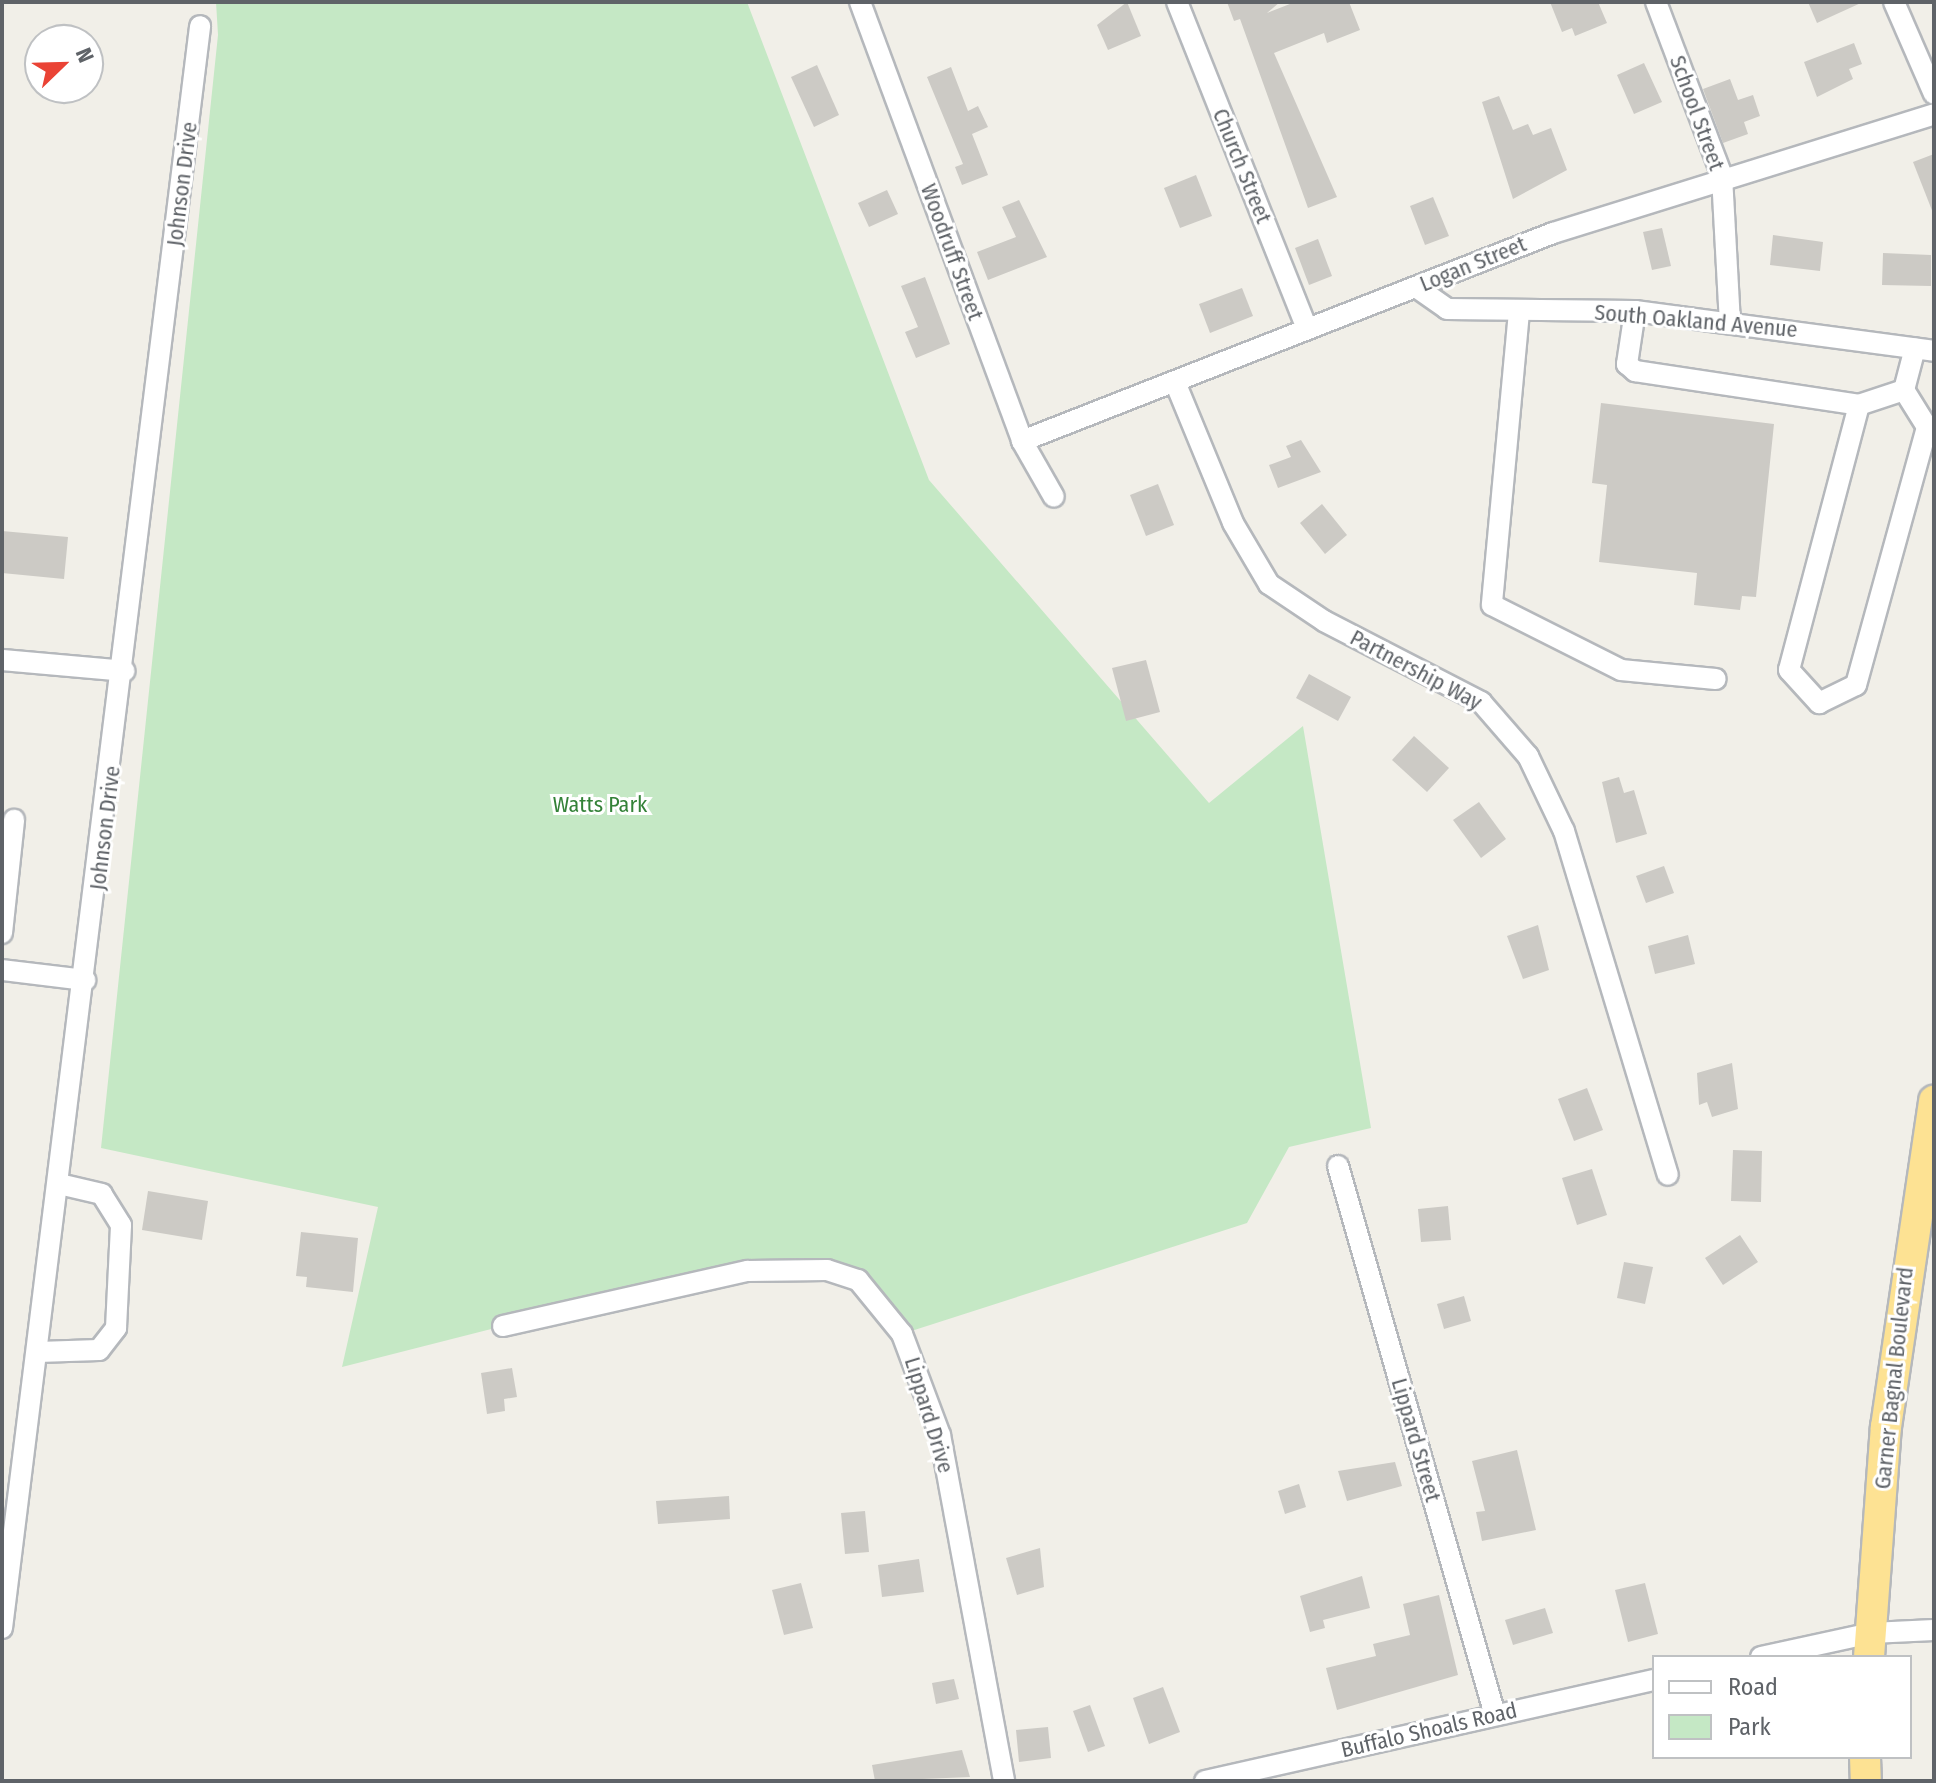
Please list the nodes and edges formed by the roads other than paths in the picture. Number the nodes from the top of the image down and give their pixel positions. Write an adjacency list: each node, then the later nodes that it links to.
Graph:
1 (860, 2): 18 (street, Woodruff Street)
2 (1177, 2): 13 (street, Church Street)
3 (1656, 2): 8 (street, School Street)
4 (1894, 2): 6 (street)
5 (200, 26): 21 (street, Johnson Drive)
6 (1934, 94)
7 (1934, 114): 8 (street, Logan Street)
8 (1722, 176): 9 (street, Logan Street); 12 (street, School Street)
9 (1416, 287): 11 (street, South Oakland Avenue); 13 (street, Logan Street)
10 (1635, 311): 11 (street, South Oakland Avenue); 12 (street, South Oakland Avenue); 17 (street)
11 (1519, 312): 22 (street)
12 (1730, 322): 14 (street, South Oakland Avenue)
13 (1307, 329): 15 (street, Logan Street)
14 (1924, 350): 16 (street)
15 (1175, 382): 18 (street, Logan Street); 29 (street, Partnership Way)
16 (1904, 390): 17 (street); 17 (street)
17 (1859, 405)
18 (1022, 441): 19 (street, Woodruff Street)
19 (1054, 497)
20 (2, 660): 21 (street)
21 (125, 671): 26 (street, Johnson Drive)
22 (1716, 679)
23 (14, 820): 24 (street)
24 (2, 933)
25 (2, 970): 26 (street)
26 (85, 980): 30 (street, Johnson Drive)
27 (1934, 1101): 35 (highway, Garner Bagnal Boulevard)
28 (1338, 1166): 38 (street, Lippard Street)
29 (1668, 1175)
30 (59, 1184): 32 (street, Johnson Drive); 32 (street)
31 (503, 1326): 40 (street, Lippard Drive)
32 (38, 1352): 33 (street, Johnson Drive)
33 (2, 1628)
34 (1934, 1630): 35 (street)
35 (1870, 1645): 36 (street)
36 (1779, 1655)
37 (1652, 1680): 38 (street, Buffalo Shoals Road)
38 (1495, 1715): 41 (street, Buffalo Shoals Road)
39 (1865, 1759): 42 (highway)
40 (1004, 1781)
41 (1205, 1781)
42 (1866, 1781)

